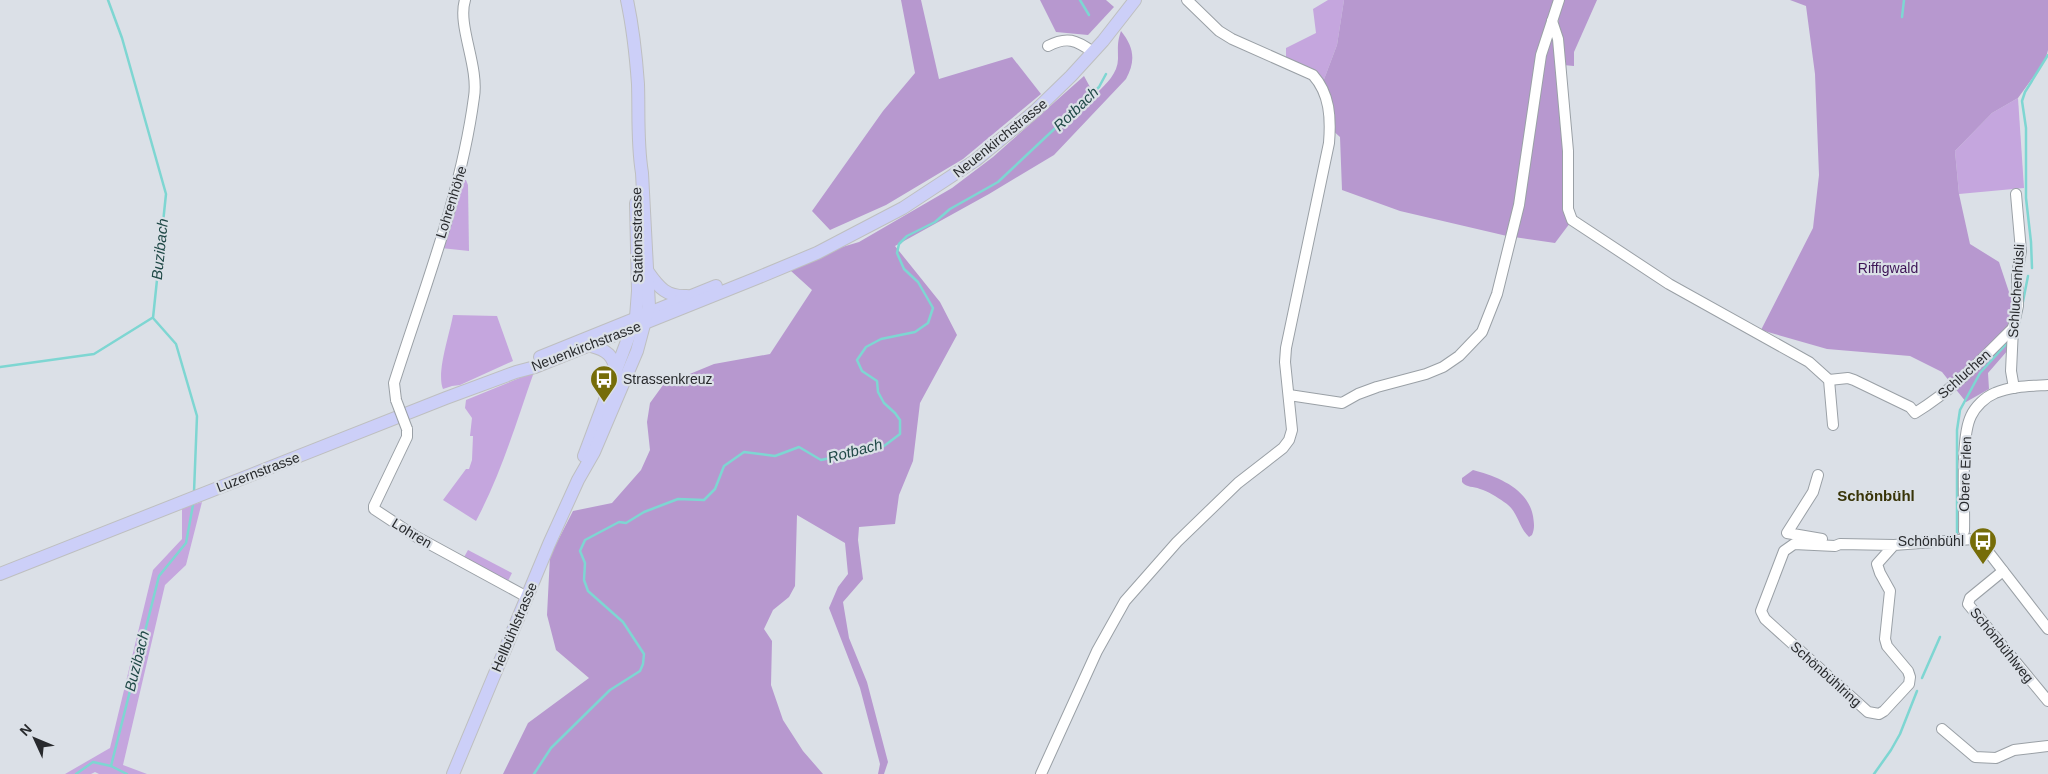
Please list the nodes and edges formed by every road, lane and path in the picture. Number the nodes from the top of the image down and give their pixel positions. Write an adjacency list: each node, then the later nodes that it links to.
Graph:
1 (465, 0): 26 (street, Lohrenhöhe, bridge)
2 (627, 0): 9 (main road, Stationsstrasse)
3 (1135, 0): 8 (main road, Neuenkirchstrasse)
4 (1187, 0): 24 (street)
5 (1559, 0): 6 (street)
6 (1552, 20): 21 (street); 24 (street)
7 (1048, 46): 8 (street)
8 (1093, 52): 11 (main road, Neuenkirchstrasse)
9 (639, 154): 12 (main road, Stationsstrasse); 15 (main road, Stationsstrasse)
10 (2016, 194): 16 (street, Schluchenhüsli)
11 (838, 241): 13 (main road, Neuenkirchstrasse); 14 (main road, Neuenkirchstrasse)
12 (648, 272): 13 (main road); 15 (main road, Stationsstrasse)
13 (690, 296): 15 (main road, Neuenkirchstrasse)
14 (667, 315): 15 (main road, Neuenkirchstrasse); 18 (main road)
15 (641, 321): 17 (main road, Neuenkirchstrasse); 18 (main road, Hellbühlstrasse); 19 (main road, Neuenkirchstrasse); 20 (main road, Hellbühlstrasse)
16 (2013, 328): 21 (street, Schluchen); 23 (street, Schluchenhüsli)
17 (592, 346): 19 (main road, Neuenkirchstrasse); 20 (main road)
18 (637, 351): 28 (main road, Hellbühlstrasse)
19 (516, 372): 33 (main road, Luzernstrasse)
20 (616, 372): 28 (main road, Hellbühlstrasse)
21 (1829, 380): 25 (street)
22 (2048, 385): 23 (street, Obere Erlen)
23 (2014, 388): 29 (street, Obere Erlen)
24 (1288, 395): 40 (street)
25 (1833, 425)
26 (407, 429): 34 (street, Lohren)
27 (1818, 475): 30 (street)
28 (578, 480): 34 (main road, Hellbühlstrasse)
29 (1964, 531)
30 (1840, 544): 31 (street, Schönbühlring); 31 (street, Schönbühlring)
31 (1894, 545): 32 (street, Schönbühlring)
32 (2003, 571): 35 (street, Schönbühlring); 36 (street, Schönbühlweg)
33 (0, 574)
34 (527, 597): 39 (main road, Hellbühlstrasse)
35 (2048, 628)
36 (2048, 701)
37 (1942, 730): 38 (street)
38 (2048, 746)
39 (453, 774)
40 (1041, 774)

